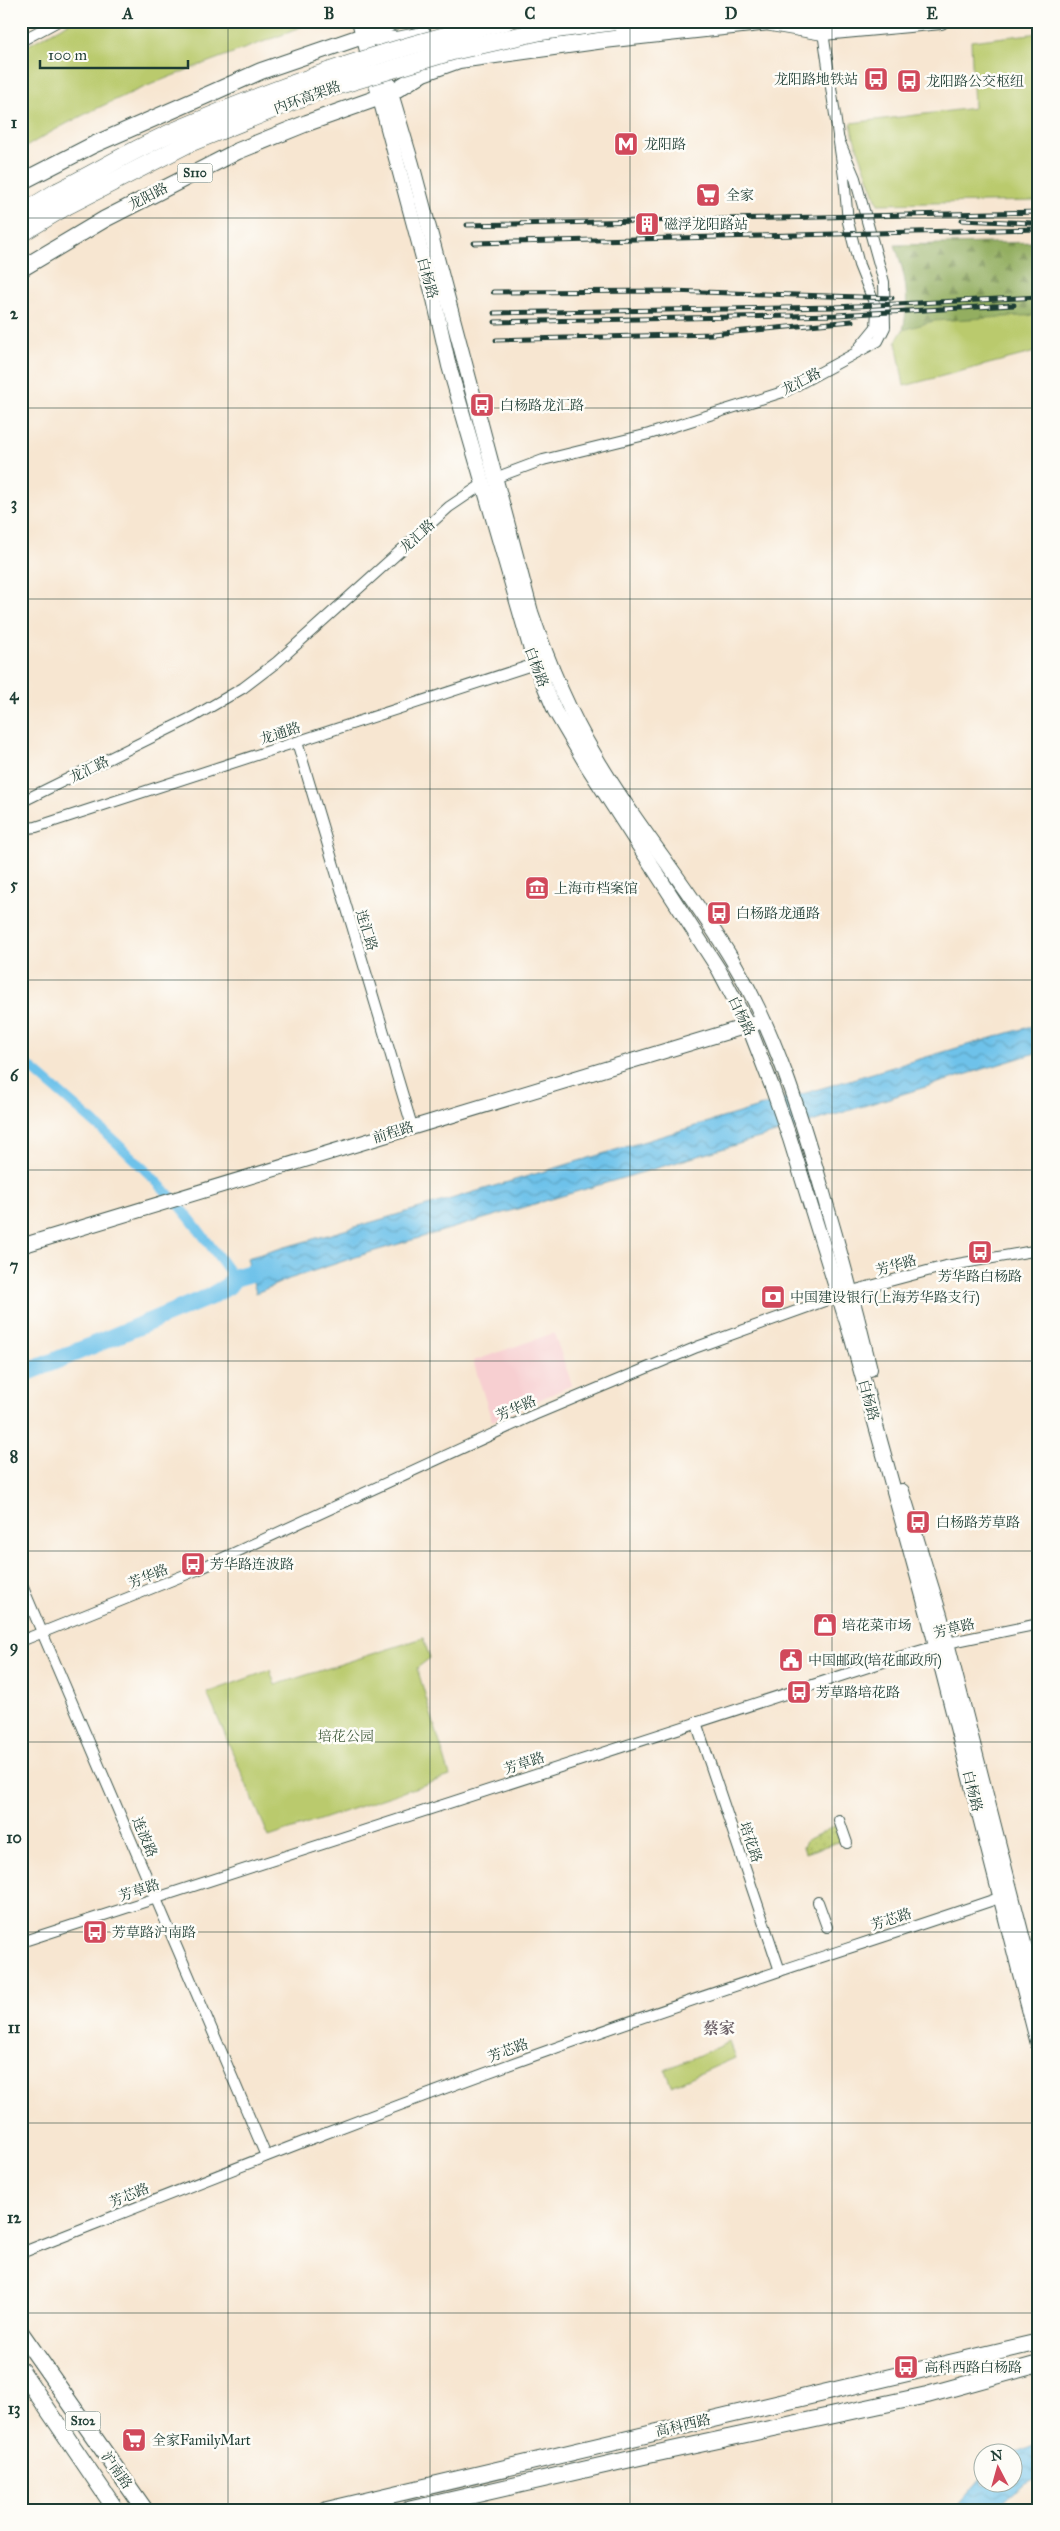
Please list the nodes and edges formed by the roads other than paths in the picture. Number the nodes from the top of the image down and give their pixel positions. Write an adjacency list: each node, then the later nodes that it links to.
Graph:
1 (58, 21): 12 (street)
2 (394, 21): 10 (main road)
3 (480, 21): 10 (main road)
4 (506, 21): 17 (highway, 内环高架路, bridge)
5 (615, 21): 17 (highway, 内环高架路, bridge)
6 (644, 21): 13 (main road, 龙阳路 / S110)
7 (839, 21): 11 (main road)
8 (941, 21): 11 (main road, 龙阳路 / S110)
9 (775, 22): 11 (main road, 龙阳路 / S110); 13 (main road, 龙阳路 / S110)
10 (369, 29): 14 (main road, 白杨路); 16 (main road)
11 (823, 32): 15 (street, 龙汇路)
12 (21, 41)
13 (473, 57): 14 (main road, 龙阳路 / S110)
14 (384, 96): 20 (main road, 龙阳路 / S110); 22 (main road, 白杨路)
15 (838, 138): 21 (street, 龙汇路); 21 (street, 龙汇路)
16 (21, 182)
17 (62, 199): 18 (highway, 内环高架路); 19 (highway, 内环高架路)
18 (21, 214)
19 (21, 233)
20 (21, 269)
21 (855, 354): 22 (street, 龙汇路)
22 (489, 481): 23 (main road, 白杨路); 25 (street, 龙汇路)
23 (541, 662): 24 (street, 龙通路); 27 (main road, 白杨路); 28 (main road, 白杨路)
24 (297, 742): 26 (street, 龙通路); 29 (street, 连汇路)
25 (21, 802)
26 (21, 829)
27 (764, 1020): 28 (main road, 前程路); 32 (main road, 白杨路)
28 (749, 1027): 29 (main road, 前程路); 32 (main road, 白杨路)
29 (412, 1126): 30 (main road, 前程路)
30 (21, 1246)
31 (1039, 1250): 32 (street, 芳华路)
32 (845, 1293): 35 (street, 芳华路); 37 (main road, 白杨路)
33 (21, 1583): 35 (street, 连波路)
34 (1039, 1624): 37 (street, 芳草路)
35 (43, 1633): 36 (street, 芳华路); 42 (street, 连波路)
36 (21, 1641)
37 (942, 1645): 38 (street, 芳草路); 41 (main road, 白杨路)
38 (696, 1722): 42 (street, 芳草路); 46 (street, 培花路)
39 (839, 1820): 40 (street)
40 (848, 1843)
41 (1005, 1896): 46 (street, 芳芯路); 47 (main road, 白杨路); 48 (main road, 白杨路)
42 (157, 1899): 45 (street, 芳草路); 49 (street, 连波路)
43 (818, 1902): 44 (street)
44 (827, 1927)
45 (21, 1942)
46 (780, 1971): 49 (street, 芳芯路)
47 (1039, 2002)
48 (1039, 2048)
49 (266, 2156): 50 (street, 芳芯路)
50 (21, 2253)
51 (21, 2332): 56 (main road, 沪南路 / S102)
52 (1039, 2342): 57 (main road, 高科西路)
53 (1039, 2364): 58 (main road, 高科西路)
54 (21, 2370): 55 (main road, 沪南路 / S102)
55 (116, 2510)
56 (144, 2510)
57 (327, 2510)
58 (408, 2510)

